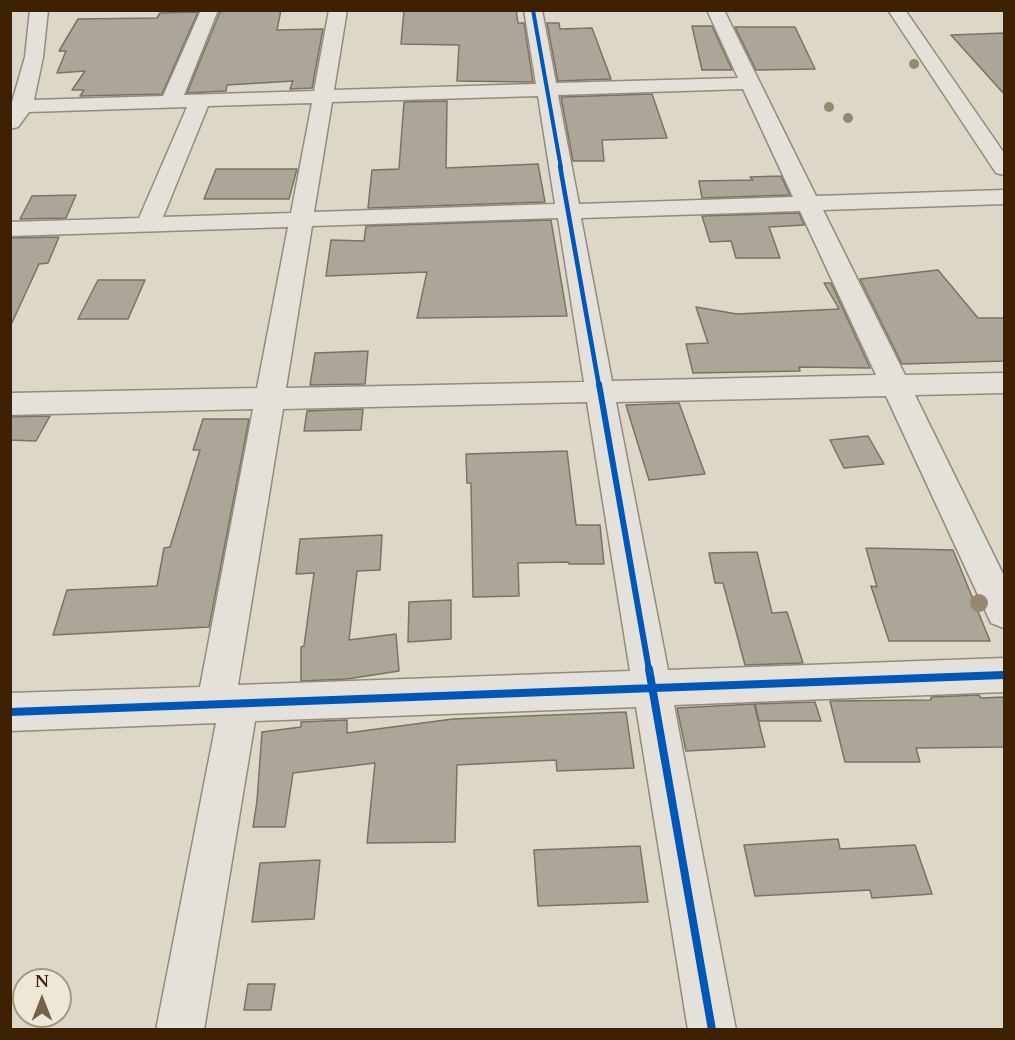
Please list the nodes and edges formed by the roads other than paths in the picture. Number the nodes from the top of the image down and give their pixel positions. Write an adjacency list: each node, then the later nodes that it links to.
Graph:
1 (39, 10): 8 (street)
2 (210, 10): 12 (street)
3 (338, 10): 11 (street)
4 (533, 10): 10 (street)
5 (715, 10): 9 (street)
6 (896, 10): 16 (street)
7 (10, 57): 8 (street)
8 (34, 57): 14 (street)
9 (750, 83): 10 (street); 18 (street)
10 (547, 90): 11 (street); 19 (street)
11 (323, 97): 13 (street); 20 (street)
12 (171, 101): 13 (street); 14 (street)
13 (200, 101): 21 (street)
14 (23, 106): 15 (street)
15 (10, 124)
16 (1005, 168)
17 (1005, 197): 18 (street)
18 (808, 203): 19 (street); 24 (street)
19 (568, 211): 20 (street); 25 (street)
20 (301, 219): 21 (street); 26 (street)
21 (148, 224): 22 (street)
22 (10, 229)
23 (1005, 383): 24 (street)
24 (895, 384): 25 (street); 28 (street)
25 (600, 391): 26 (street); 30 (street)
26 (270, 398): 27 (street); 31 (street)
27 (10, 404)
28 (1005, 612)
29 (1005, 675): 30 (street)
30 (652, 688): 31 (street); 34 (street)
31 (227, 704): 32 (street); 33 (street)
32 (10, 712)
33 (180, 1029)
34 (712, 1029)

